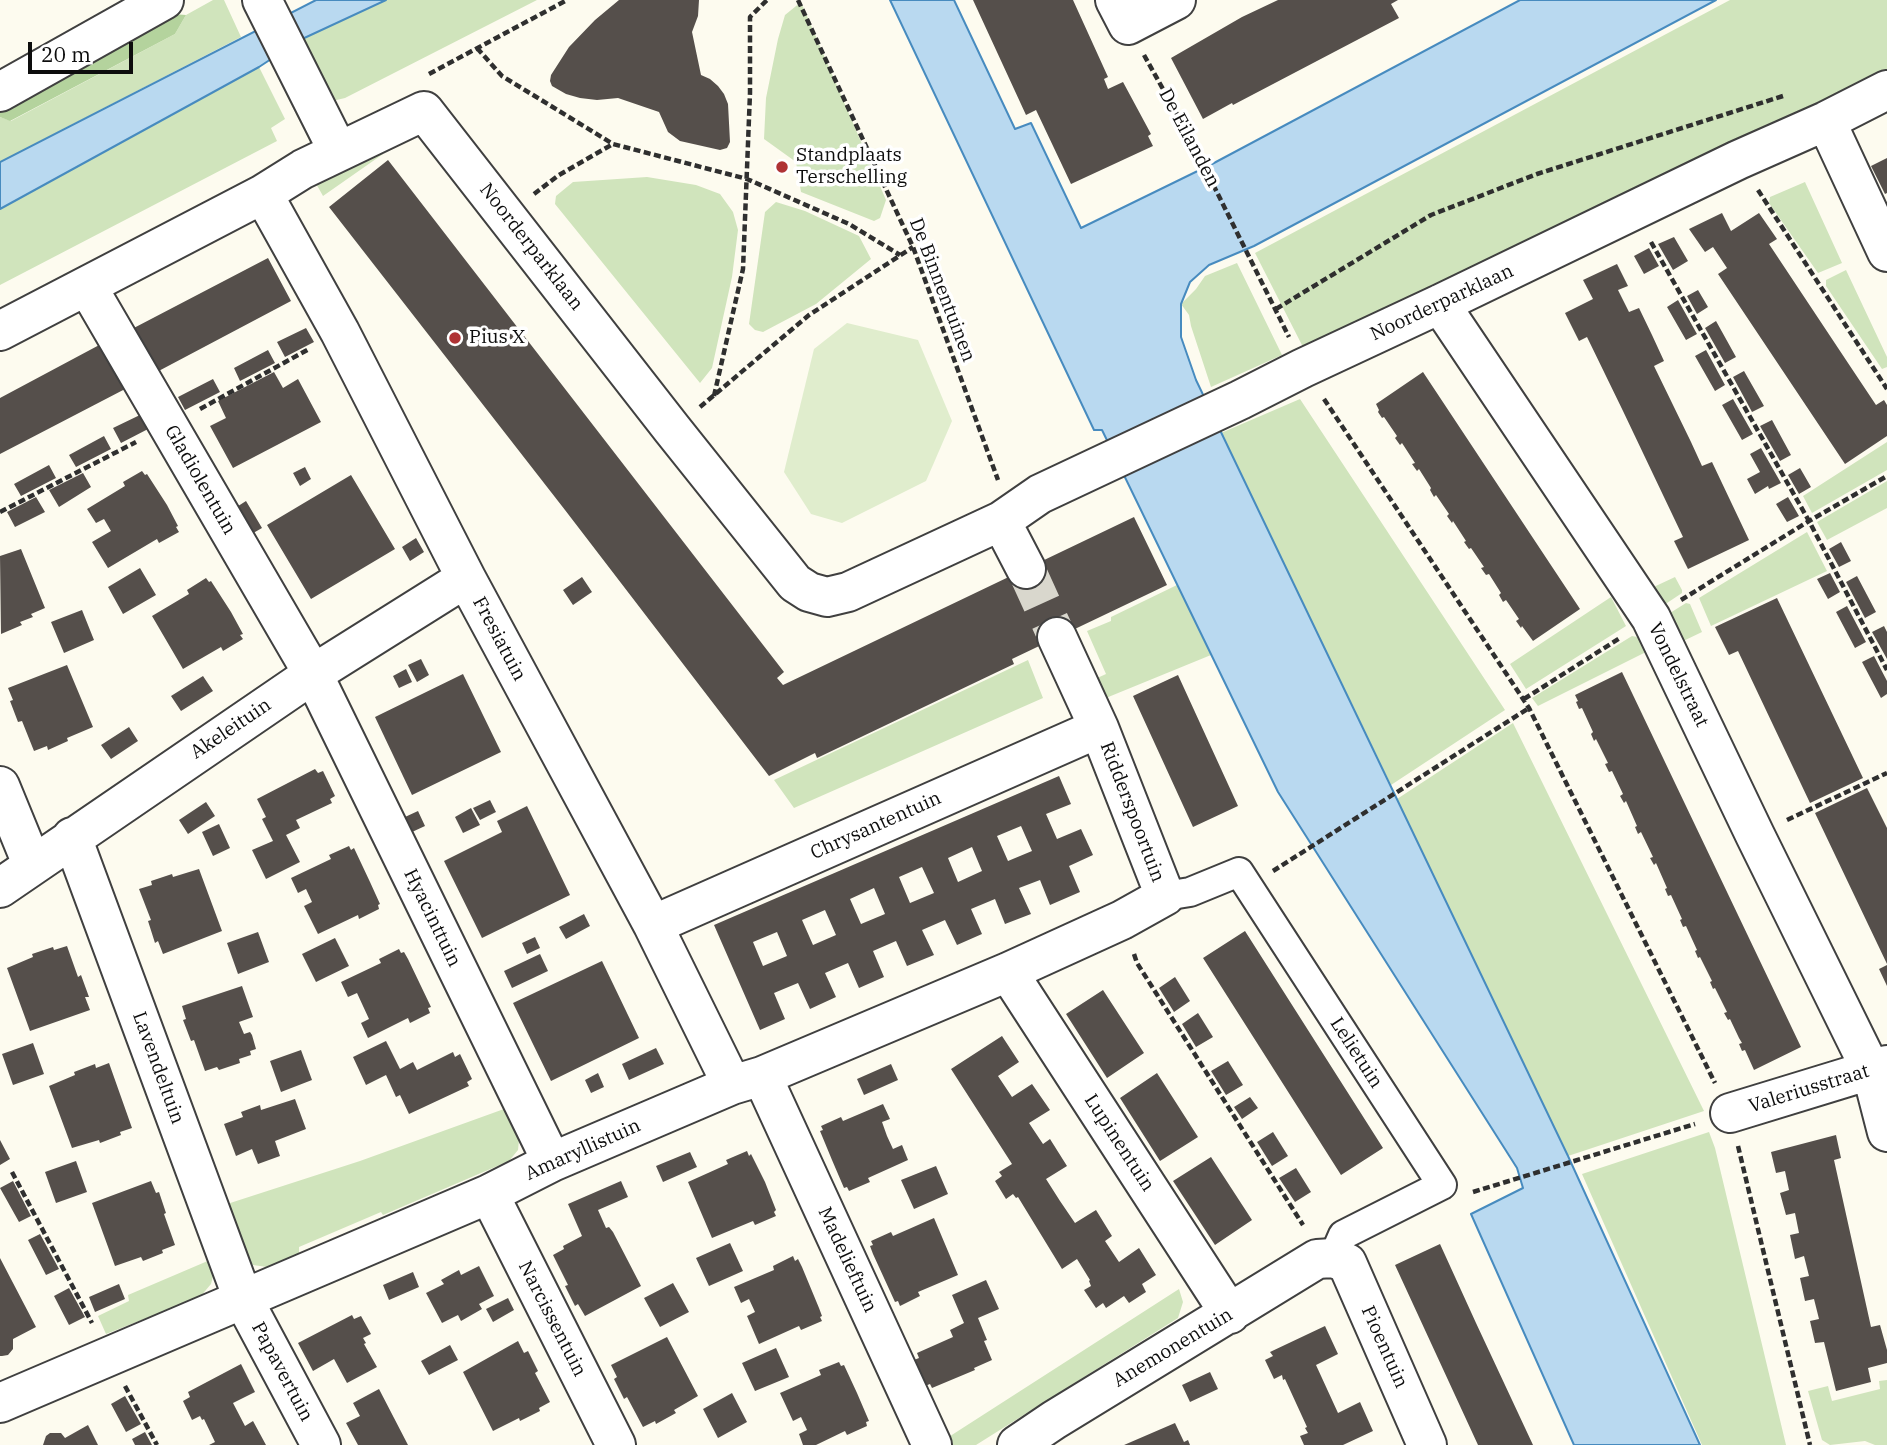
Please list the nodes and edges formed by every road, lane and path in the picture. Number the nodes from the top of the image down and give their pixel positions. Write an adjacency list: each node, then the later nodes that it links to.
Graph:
1 (164, 0): 9 (street)
2 (262, 0): 12 (street)
3 (767, 0): 15 (path)
4 (798, 0): 19 (path, De Binnentuinen)
5 (1176, 0): 6 (street)
6 (1122, 13): 24 (path, De Eilanden)
7 (477, 48): 13 (path)
8 (1887, 90): 11 (street, Noorderparklaan)
9 (0, 92)
10 (1795, 92): 24 (path)
11 (1826, 121): 14 (street, Noorderparklaan); 20 (street)
12 (331, 140): 16 (street, Noorderparklaan); 18 (street, Noorderparklaan)
13 (613, 144): 15 (path); 18 (path)
14 (1738, 160): 17 (street, Noorderparklaan); 27 (path)
15 (747, 179): 21 (path); 28 (path)
16 (263, 194): 22 (street, Noorderparklaan); 34 (street, Fresiatuin)
17 (1633, 210): 23 (street, Noorderparklaan); 32 (path)
18 (506, 215): 29 (street, Noorderparklaan)
19 (913, 247): 21 (path); 31 (path, De Binnentuinen)
20 (1887, 252)
21 (900, 255): 28 (path)
22 (88, 286): 25 (street, Noorderparklaan); 38 (street, Gladiolentuin)
23 (1440, 304): 26 (street, Noorderparklaan); 35 (street, Vondelstraat)
24 (1276, 309): 26 (path, De Eilanden)
25 (0, 331)
26 (1303, 368): 31 (street, Noorderparklaan); 39 (path, De Eilanden)
27 (1887, 389)
28 (714, 396): 29 (path)
29 (672, 429): 31 (street, Noorderparklaan)
30 (1887, 476): 32 (path)
31 (1000, 521): 33 (street)
32 (1809, 521): 35 (path); 37 (path)
33 (1026, 569)
34 (466, 578): 38 (street, Akeleituin); 51 (street, Fresiatuin)
35 (1651, 618): 39 (path); 44 (street, Vondelstraat)
36 (1057, 637): 41 (street)
37 (1887, 670)
38 (313, 674): 45 (street, Akeleituin); 57 (street, Hyacinttuin)
39 (1524, 699): 40 (path, De Eilanden)
40 (1529, 708): 47 (path); 55 (path, De Eilanden)
41 (1099, 728): 49 (street, Ridderspoortuin); 51 (street, Chrysantentuin)
42 (1887, 773): 44 (path)
43 (0, 786): 46 (street)
44 (1755, 835): 53 (street, Vondelstraat)
45 (72, 837): 46 (street, Akeleituin); 62 (street, Lavendeltuin)
46 (32, 864): 48 (street, Akeleituin)
47 (1279, 868)
48 (0, 888)
49 (1165, 896): 50 (street, Amaryllistuin); 61 (street, Lelietuin)
50 (1122, 920): 52 (street, Amaryllistuin); 61 (path)
51 (653, 925): 54 (street, Fresiatuin)
52 (1008, 972): 54 (street, Amaryllistuin); 63 (street, Lupinentuin)
53 (1879, 1068): 55 (street, Valeriusstraat); 56 (street, Vondelstraat)
54 (747, 1080): 57 (street, Amaryllistuin); 70 (street, Madelieftuin)
55 (1730, 1113): 60 (path); 73 (path, De Eilanden)
56 (1887, 1132)
57 (552, 1162): 59 (street, Amaryllistuin)
58 (12, 1172): 64 (path)
59 (489, 1194): 62 (street, Amaryllistuin); 69 (street, Narcissentuin)
60 (1467, 1194)
61 (1325, 1259): 63 (street, Anemonentuin); 72 (street, Pioentuin)
62 (243, 1299): 64 (street, Amaryllistuin); 68 (street, Papavertuin)
63 (1230, 1314): 66 (street, Anemonentuin)
64 (109, 1355): 65 (street, Amaryllistuin); 67 (path)
65 (0, 1403)
66 (1060, 1433): 71 (street, Anemonentuin)
67 (157, 1445)
68 (321, 1445)
69 (616, 1445)
70 (932, 1445)
71 (1017, 1445)
72 (1427, 1445)
73 (1810, 1445)

